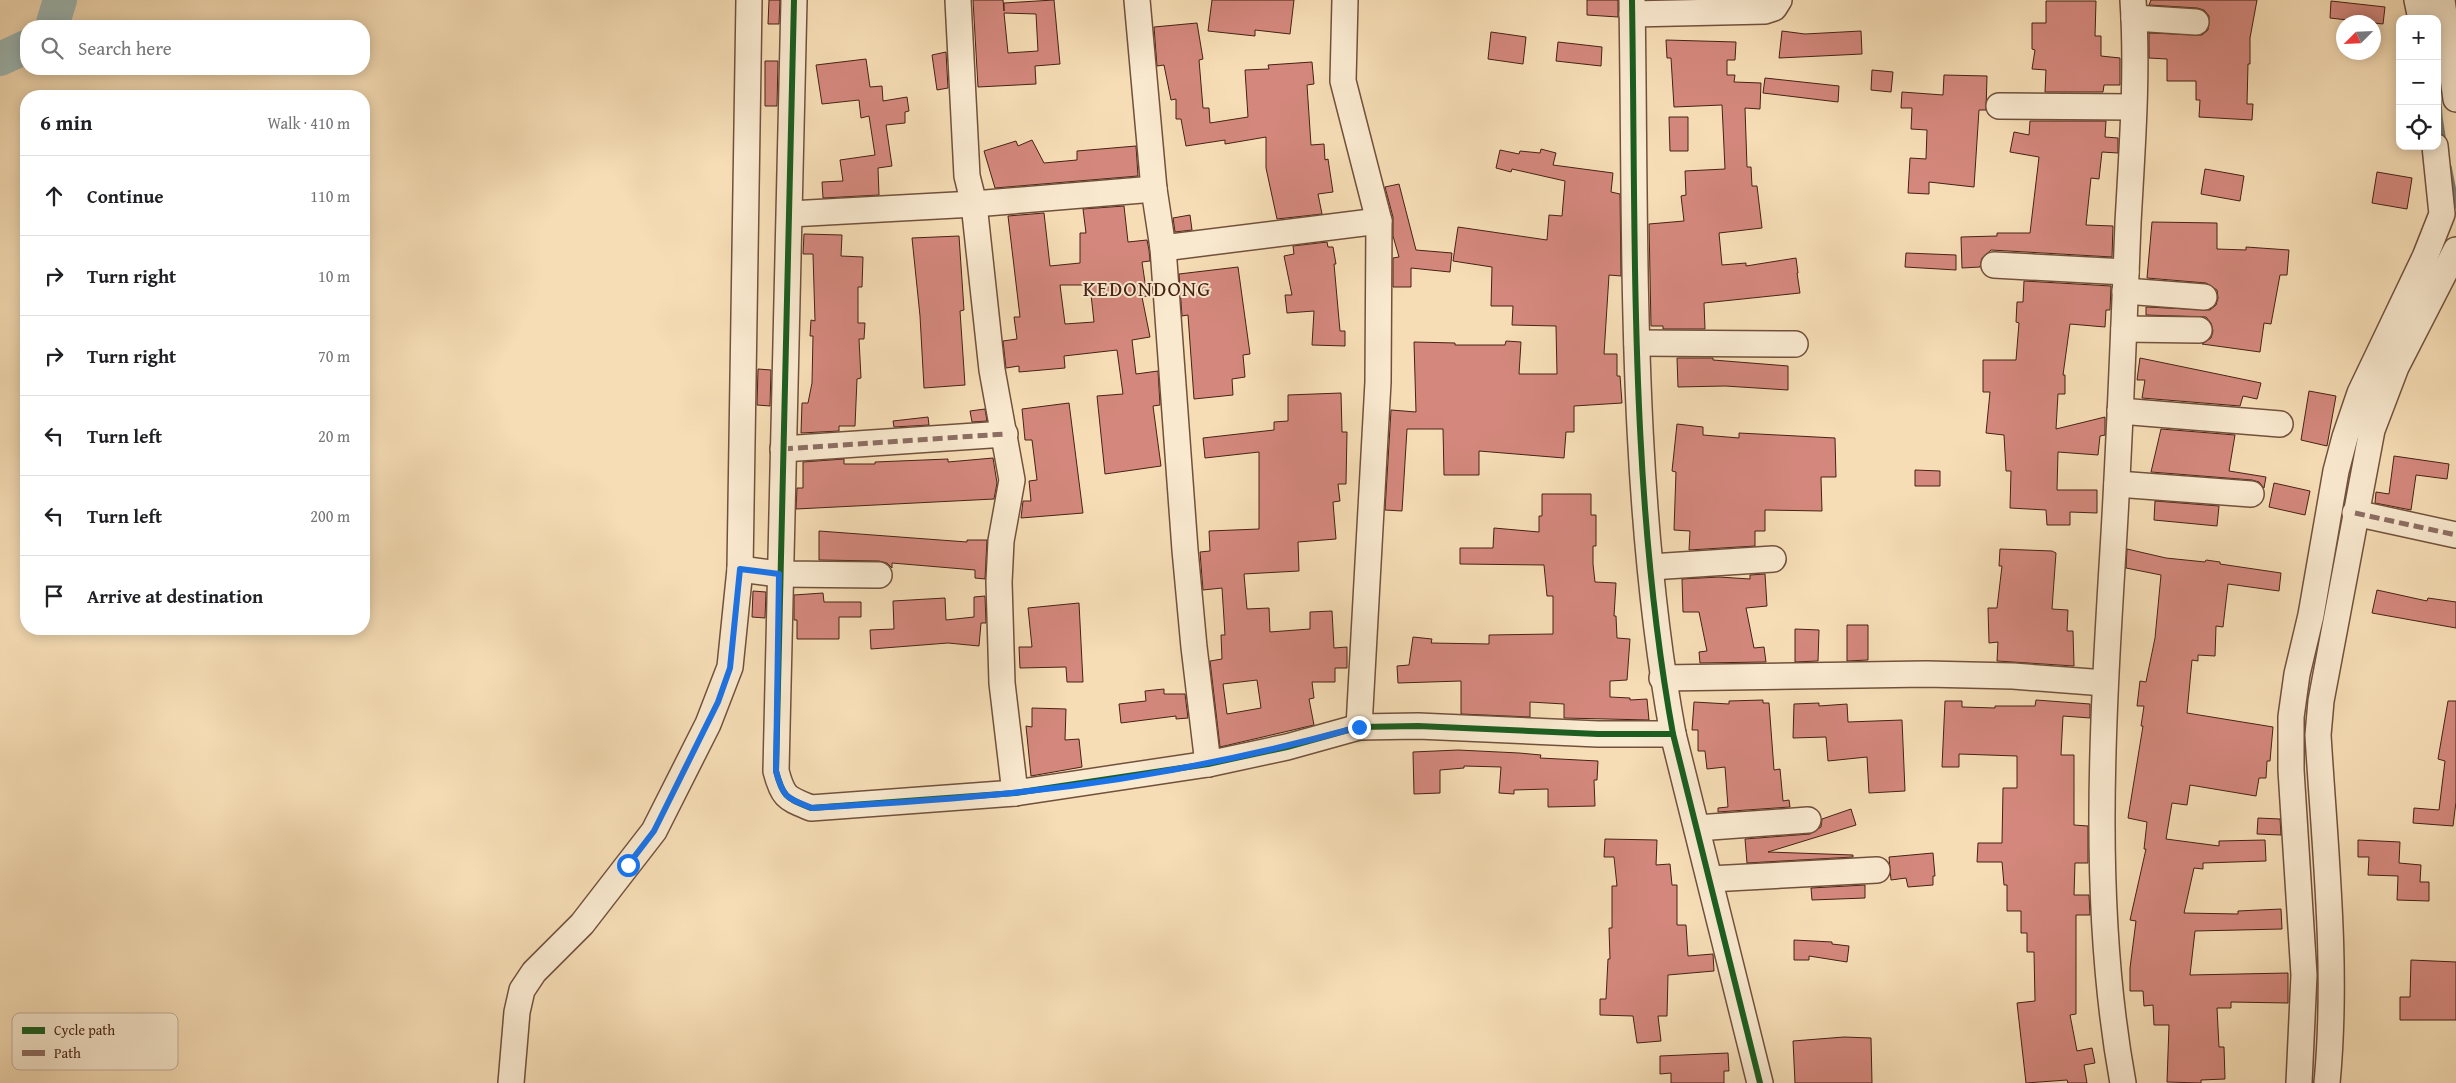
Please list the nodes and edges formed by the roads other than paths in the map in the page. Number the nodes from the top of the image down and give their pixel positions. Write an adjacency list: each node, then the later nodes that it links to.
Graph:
1 (749, 0): 40 (street)
2 (794, 0): 19 (street)
3 (958, 0): 18 (street)
4 (1137, 0): 17 (street)
5 (1345, 0): 20 (street)
6 (1779, 0): 9 (street)
7 (2417, 0): 11 (street)
8 (2442, 0): 13 (street)
9 (1632, 7): 28 (street)
10 (2134, 9): 12 (street); 15 (street)
11 (2420, 15)
12 (2196, 22)
13 (2456, 99)
14 (1999, 106): 15 (street)
15 (2133, 107): 24 (street)
16 (2435, 150): 56 (street)
17 (1154, 189): 18 (street); 21 (street)
18 (974, 204): 19 (street); 32 (street)
19 (790, 214): 33 (street)
20 (1379, 221): 21 (street); 45 (street)
21 (1163, 248): 47 (street)
22 (2456, 250): 36 (street)
23 (1994, 265): 24 (street)
24 (2126, 282): 25 (street); 26 (street)
25 (2204, 297)
26 (2124, 329): 27 (street); 30 (street)
27 (2199, 330)
28 (1637, 343): 29 (street); 39 (street)
29 (1795, 344)
30 (2120, 411): 31 (street); 34 (street)
31 (2280, 424)
32 (1005, 434): 33 (street); 48 (street)
33 (783, 449): 41 (street)
34 (2116, 484): 35 (street); 44 (street)
35 (2252, 494)
36 (2355, 513): 37 (street); 57 (street)
37 (2456, 535)
38 (1773, 559): 39 (street)
39 (1651, 567): 43 (street)
40 (740, 569): 41 (street); 53 (street)
41 (779, 574): 42 (street); 48 (street)
42 (879, 575)
43 (1662, 678): 44 (street); 46 (street)
44 (2105, 683): 55 (street)
45 (1359, 727): 46 (street); 47 (street)
46 (1673, 734): 50 (street)
47 (1208, 764): 48 (street)
48 (1015, 793)
49 (1808, 820): 50 (street)
50 (1697, 828): 52 (street)
51 (1877, 870): 52 (street)
52 (1710, 879): 54 (street)
53 (511, 1083)
54 (1760, 1083)
55 (2123, 1083)
56 (2299, 1083)
57 (2327, 1083)

